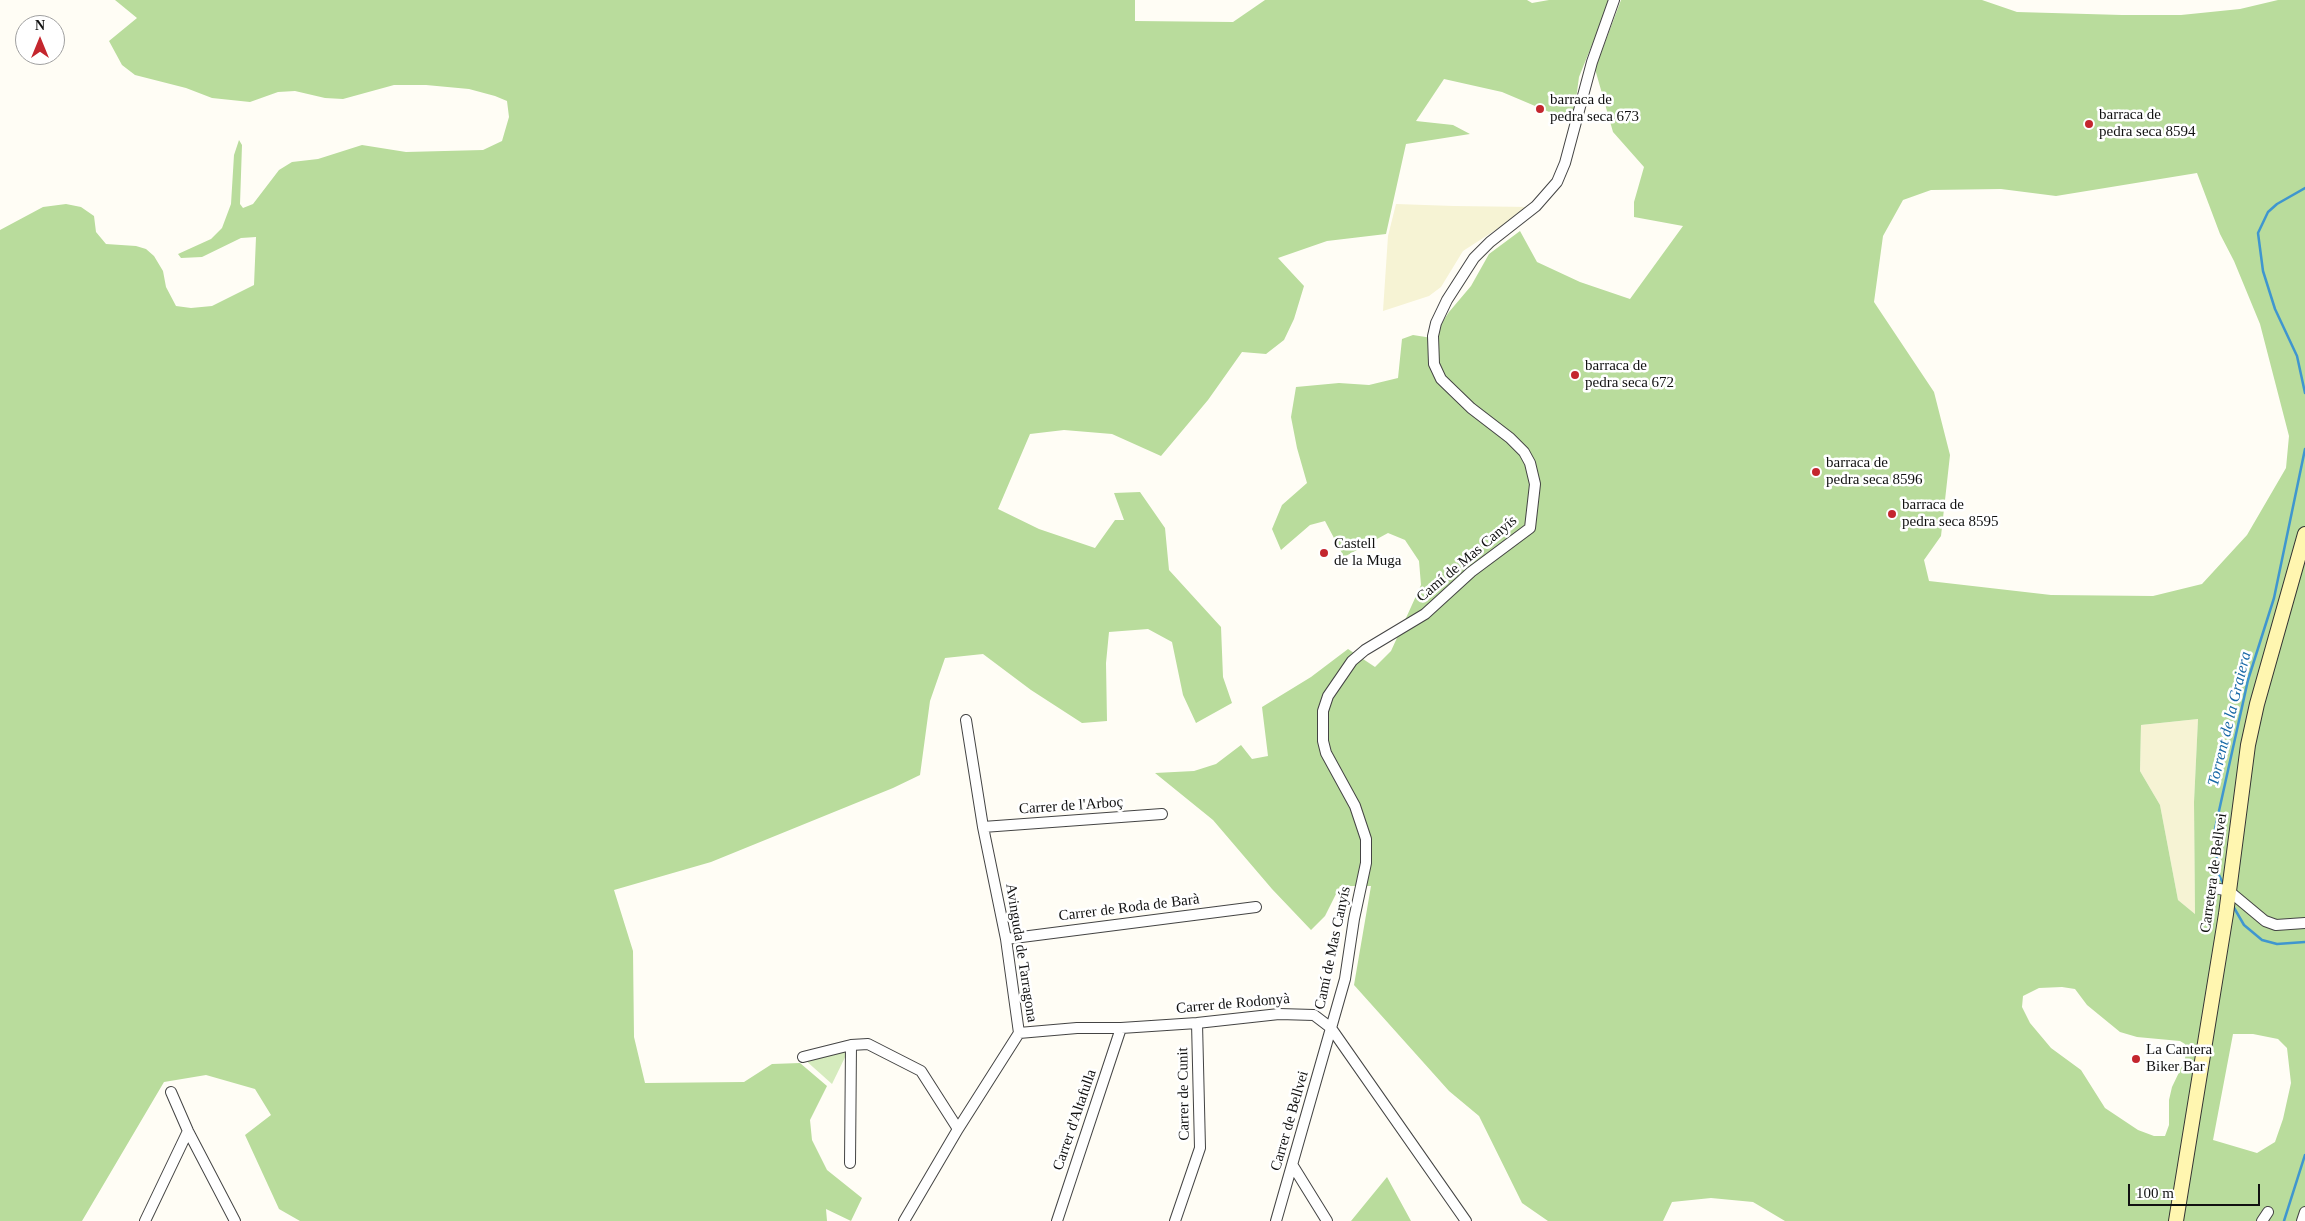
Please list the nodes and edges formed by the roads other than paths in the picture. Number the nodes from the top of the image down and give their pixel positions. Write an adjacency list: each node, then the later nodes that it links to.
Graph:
1 (1614, 0): 13 (street, Camí de Mas Canyís)
2 (2305, 534): 7 (main road, Carretera de Bellvei)
3 (966, 720): 5 (street, Avinguda de Tarragona)
4 (1162, 814): 5 (street, Carrer de l'Arboç)
5 (983, 828): 10 (street, Avinguda de Tarragona)
6 (2215, 888): 7 (street)
7 (2229, 891): 9 (street); 32 (main road, Carretera de Bellvei)
8 (1256, 907): 10 (street, Carrer de Roda de Barà)
9 (2305, 923)
10 (1006, 939): 14 (street, Avinguda de Tarragona)
11 (1197, 1023): 12 (street, Carrer de Rodonyà); 13 (street, Carrer de Rodonyà); 28 (street, Carrer de Cunit)
12 (1122, 1028): 14 (street, Carrer de Rodonyà); 27 (street, Carrer d'Altafulla)
13 (1331, 1028): 21 (street, Carrer de Bellvei); 31 (street, Carrer de Rodonyà)
14 (1019, 1033): 18 (street, Avinguda de Tarragona)
15 (851, 1045): 16 (street); 18 (street); 20 (street)
16 (802, 1057)
17 (171, 1092): 19 (street)
18 (958, 1129): 26 (street, Avinguda de Tarragona)
19 (188, 1131): 24 (street); 25 (street)
20 (850, 1163)
21 (1293, 1166): 29 (street, Carrer de Bellvei); 30 (street)
22 (2268, 1212): 33 (street)
23 (2305, 1212): 34 (street)
24 (145, 1221)
25 (235, 1221)
26 (904, 1221)
27 (1057, 1221)
28 (1175, 1221)
29 (1276, 1221)
30 (1327, 1221)
31 (1466, 1221)
32 (2176, 1221)
33 (2262, 1221)
34 (2302, 1221)

